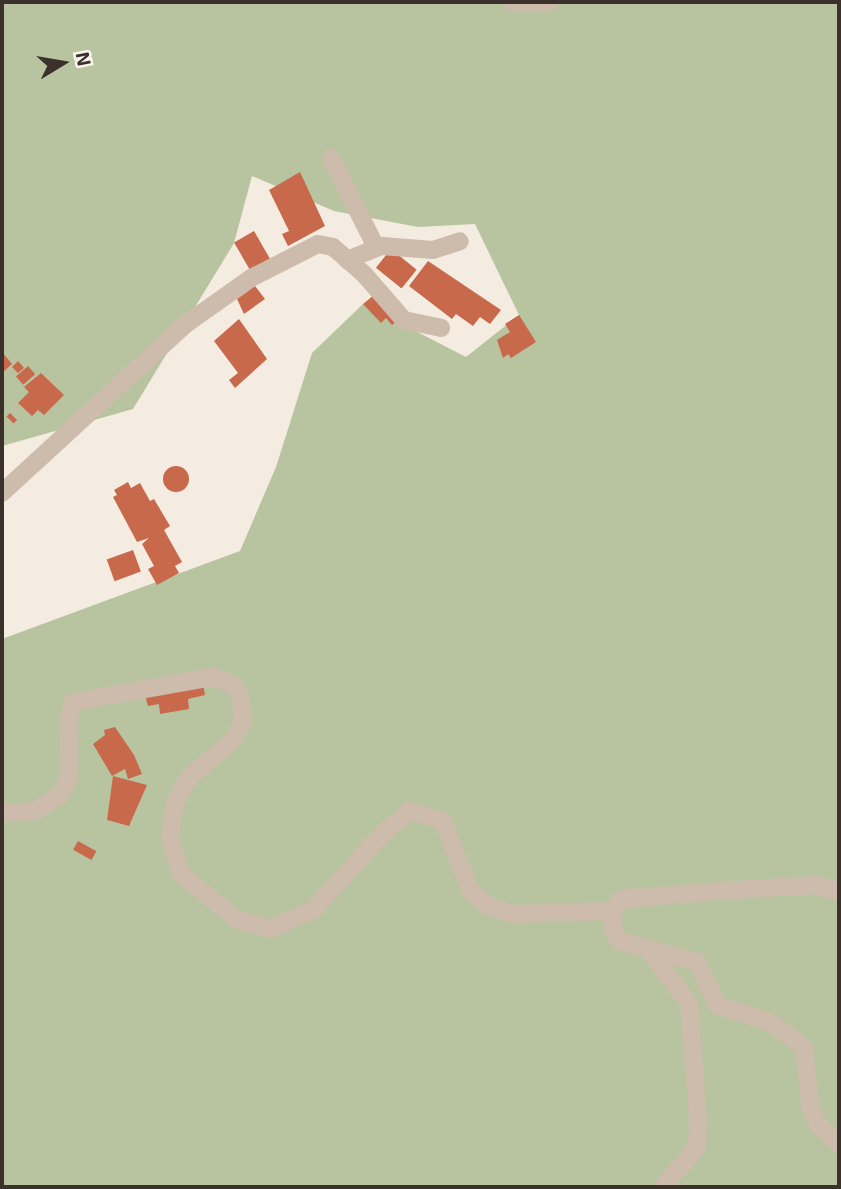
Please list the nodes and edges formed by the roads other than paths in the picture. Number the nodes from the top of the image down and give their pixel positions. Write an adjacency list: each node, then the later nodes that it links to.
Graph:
1 (512, 2): 2 (street)
2 (550, 2)
3 (331, 158): 5 (street)
4 (460, 241): 5 (street)
5 (376, 247): 6 (street)
6 (347, 260): 7 (street); 8 (street)
7 (441, 328)
8 (2, 492)
9 (2, 813): 11 (street)
10 (839, 892): 11 (street)
11 (612, 911): 12 (street)
12 (649, 951): 13 (street); 14 (street)
13 (839, 1144)
14 (663, 1187)

